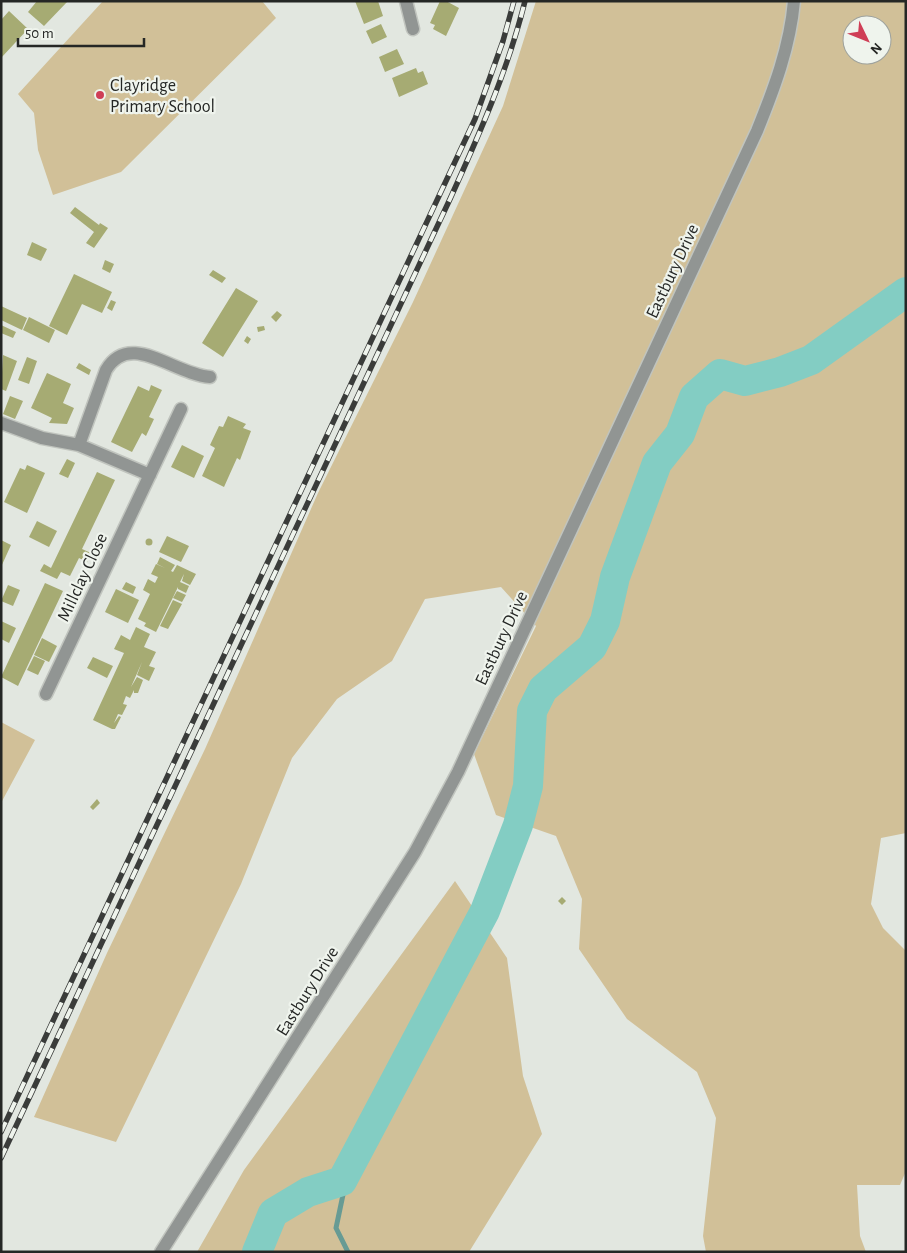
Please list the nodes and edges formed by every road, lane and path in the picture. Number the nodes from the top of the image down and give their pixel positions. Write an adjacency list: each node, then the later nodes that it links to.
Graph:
1 (406, 1): 3 (street)
2 (794, 1): 10 (street, Eastbury Drive)
3 (413, 29)
4 (210, 377): 7 (street)
5 (181, 409): 8 (street, Millclay Close)
6 (1, 423): 7 (street)
7 (79, 445): 8 (street)
8 (150, 475): 9 (street, Millclay Close)
9 (46, 694)
10 (160, 1252)

